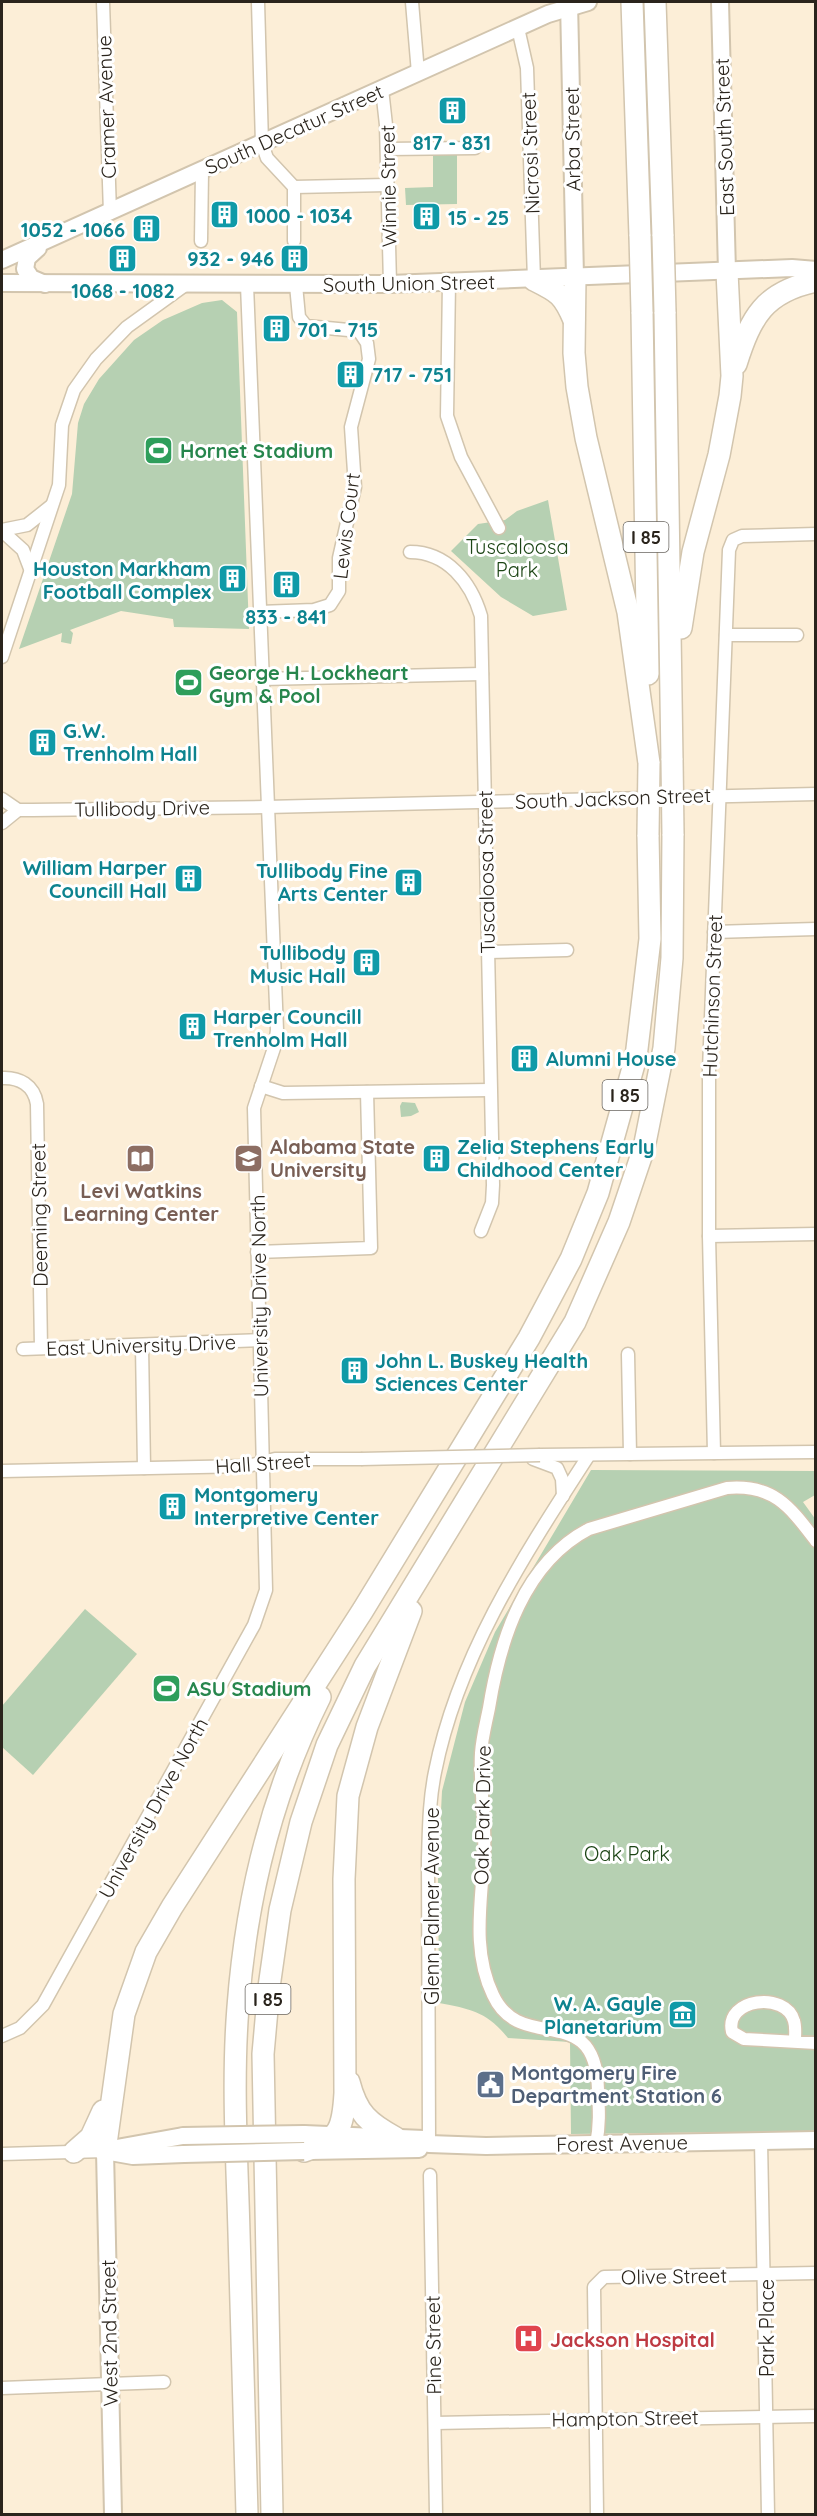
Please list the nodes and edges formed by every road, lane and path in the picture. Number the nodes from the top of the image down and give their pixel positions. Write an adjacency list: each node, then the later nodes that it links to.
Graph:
1 (103, 2): 18 (street, Cramer Avenue)
2 (258, 2): 12 (street)
3 (412, 2): 10 (street)
4 (588, 2): 8 (main road, South Decatur Street)
5 (632, 2): 50 (highway, I 85, bridge)
6 (655, 2): 49 (highway, I 85, bridge)
7 (720, 2): 24 (main road, East South Street)
8 (569, 4): 9 (main road, South Decatur Street); 25 (main road, Arba Street)
9 (519, 27): 10 (main road, South Decatur Street); 26 (street, Nicrosi Street)
10 (418, 73): 11 (main road, South Decatur Street)
11 (382, 89): 12 (main road, South Decatur Street); 13 (street, Winnie Street)
12 (262, 144): 15 (main road, South Decatur Street); 17 (street)
13 (387, 148): 14 (street); 16 (street, Winnie Street)
14 (475, 148)
15 (202, 171): 18 (main road, South Decatur Street); 19 (street)
16 (387, 185): 17 (street); 32 (street, Winnie Street)
17 (294, 187): 20 (street)
18 (110, 213): 21 (main road, South Decatur Street)
19 (201, 241)
20 (294, 241)
21 (43, 243): 22 (main road, South Decatur Street); 31 (main road)
22 (2, 260)
23 (816, 270): 24 (main road, South Union Street)
24 (727, 272): 25 (main road, South Union Street); 36 (highway)
25 (575, 277): 26 (main road, South Union Street); 35 (highway)
26 (534, 280): 28 (main road, South Union Street); 35 (highway)
27 (816, 281): 36 (highway)
28 (449, 282): 32 (main road, South Union Street); 38 (street)
29 (2, 283): 31 (main road, South Union Street)
30 (188, 283): 31 (main road, South Union Street); 33 (main road, South Union Street); 37 (street)
31 (46, 284)
32 (390, 284): 34 (main road, South Union Street)
33 (247, 285): 34 (main road, South Union Street); 43 (street, University Drive North)
34 (296, 285): 43 (street, Lewis Court)
35 (574, 320): 50 (highway)
36 (732, 376): 49 (highway)
37 (52, 505): 39 (street); 42 (street)
38 (500, 528)
39 (2, 530): 42 (street)
40 (816, 534): 44 (street, Hutchinson Street)
41 (410, 552): 47 (street, Tuscaloosa Street)
42 (31, 570): 46 (street)
43 (260, 612): 48 (street, University Drive North)
44 (726, 635): 45 (street); 52 (street, Hutchinson Street)
45 (796, 635)
46 (2, 657)
47 (482, 674): 48 (street); 54 (street, Tuscaloosa Street)
48 (262, 679): 55 (street, University Drive North)
49 (671, 706): 84 (highway, I 85, bridge)
50 (649, 763): 86 (highway, I 85, bridge)
51 (816, 794): 52 (street, South Jackson Street)
52 (719, 795): 54 (street, South Jackson Street); 59 (street, Hutchinson Street)
53 (2, 799): 56 (street)
54 (484, 802): 55 (street, South Jackson Street); 61 (street, Tuscaloosa Street)
55 (266, 807): 56 (street, Tullibody Drive); 63 (street, University Drive North)
56 (18, 810): 57 (street)
57 (2, 823)
58 (816, 929): 59 (street)
59 (714, 932): 68 (street, Hutchinson Street)
60 (567, 950): 61 (street)
61 (488, 952): 64 (street, Tuscaloosa Street)
62 (2, 1078): 72 (street, Deeming Street)
63 (261, 1086): 65 (street); 69 (street, University Drive North)
64 (490, 1090): 65 (street); 66 (street, Tuscaloosa Street)
65 (367, 1092): 69 (street)
66 (481, 1231)
67 (816, 1234): 68 (street)
68 (709, 1236): 76 (street, Hutchinson Street)
69 (257, 1252): 70 (street, University Drive North)
70 (260, 1340): 71 (street, East University Drive); 80 (street, University Drive North)
71 (142, 1346): 72 (street, East University Drive); 81 (street)
72 (42, 1348): 73 (street, East University Drive)
73 (23, 1349)
74 (628, 1354): 77 (street)
75 (816, 1452): 76 (street, Hall Street)
76 (714, 1453): 77 (street, Hall Street)
77 (630, 1454): 78 (street, Hall Street)
78 (589, 1455): 79 (street, Hall Street, bridge); 83 (street, Glenn Palmer Avenue)
79 (524, 1456): 80 (street, Hall Street, bridge); 83 (street, Hall Street)
80 (262, 1462): 81 (street, Hall Street); 87 (street, University Drive North)
81 (144, 1468): 82 (street, Hall Street)
82 (2, 1471)
83 (563, 1496): 97 (street, Glenn Palmer Avenue)
84 (453, 1524): 90 (highway); 114 (highway, I 85)
85 (816, 1541): 98 (street, Oak Park Drive)
86 (363, 1610): 91 (highway); 113 (highway, I 85)
87 (2, 2036)
88 (795, 2040): 88 (street); 89 (street)
89 (816, 2043)
90 (344, 2065): 92 (highway); 93 (highway)
91 (115, 2077): 99 (highway); 100 (highway)
92 (334, 2134): 93 (main road, Forest Avenue); 96 (highway)
93 (396, 2138): 97 (main road, Forest Avenue)
94 (816, 2140): 95 (main road, Forest Avenue)
95 (762, 2142): 98 (main road, Forest Avenue); 104 (street, Park Place)
96 (304, 2143): 97 (main road, Forest Avenue); 99 (main road, Forest Avenue, bridge); 99 (main road, Forest Avenue, bridge)
97 (429, 2144): 98 (main road, Forest Avenue)
98 (596, 2144)
99 (105, 2151): 100 (street, Forest Avenue); 106 (main road, West 2nd Street)
100 (74, 2152): 101 (street, Forest Avenue)
101 (2, 2154)
102 (430, 2175): 111 (street, Pine Street)
103 (816, 2273): 104 (street, Olive Street)
104 (766, 2274): 108 (street, Park Place); 110 (street, Olive Street)
105 (164, 2382): 106 (street)
106 (111, 2384): 107 (street); 112 (main road, West 2nd Street)
107 (2, 2388)
108 (767, 2416): 109 (street, Hampton Street); 110 (street, Hampton Street); 117 (street, Park Place)
109 (816, 2416)
110 (595, 2419): 111 (street, Hampton Street); 116 (street)
111 (435, 2422): 115 (street, Pine Street)
112 (113, 2514)
113 (247, 2514)
114 (272, 2514)
115 (436, 2514)
116 (597, 2514)
117 (768, 2514)

